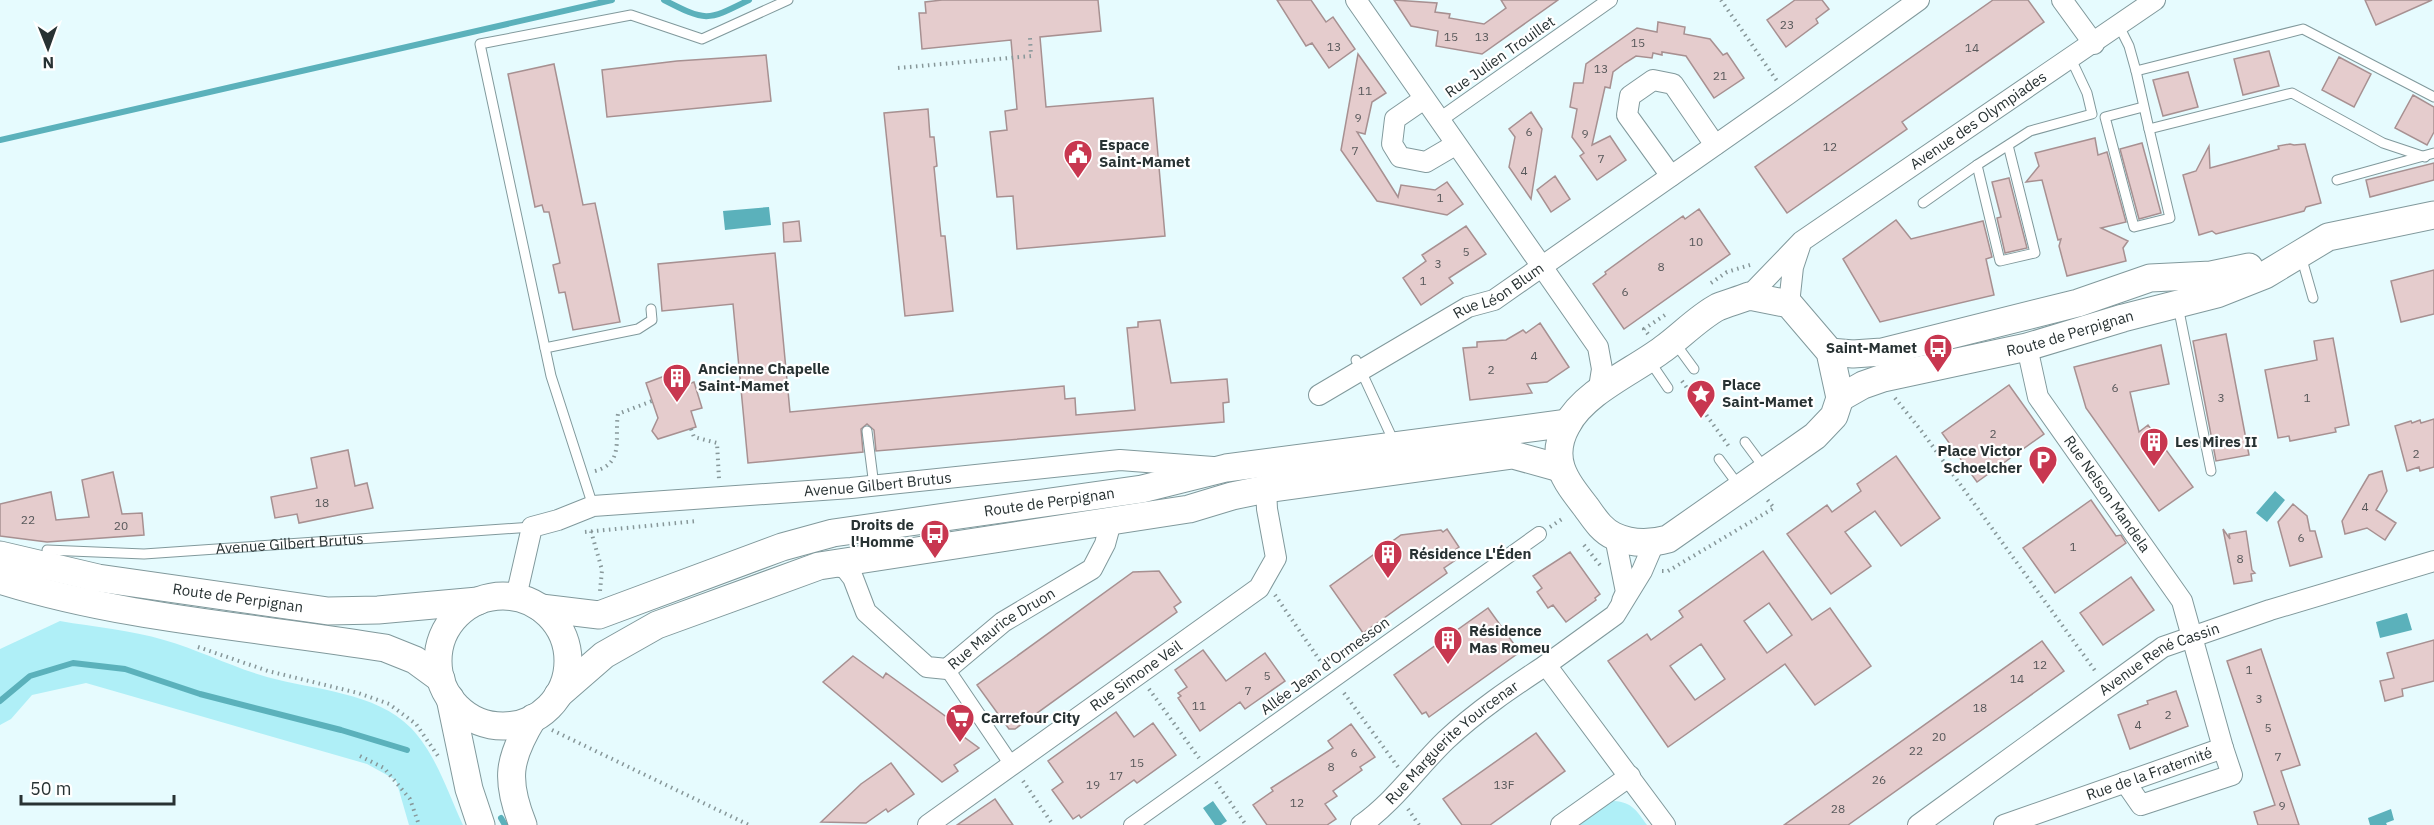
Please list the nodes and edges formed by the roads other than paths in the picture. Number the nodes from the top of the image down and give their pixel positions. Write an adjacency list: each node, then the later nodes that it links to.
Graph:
1 (788, 0): 38 (lane)
2 (1356, 0): 12 (street)
3 (1610, 0): 16 (street, Rue Julien Trouillet)
4 (1919, 0): 19 (street, Rue Léon Blum)
5 (2062, 0): 8 (street)
6 (2155, 0): 7 (street, Avenue des Olympiades)
7 (2119, 26): 8 (street, Avenue des Olympiades); 10 (lane)
8 (2094, 44): 9 (street, Avenue des Olympiades)
9 (2071, 59): 14 (lane); 27 (street, Avenue des Olympiades)
10 (2136, 71): 11 (lane); 13 (lane)
11 (2434, 98)
12 (1424, 99): 16 (street); 18 (street)
13 (2143, 107): 15 (lane); 17 (lane)
14 (2092, 114): 15 (lane); 20 (lane)
15 (2105, 117): 17 (lane)
16 (1438, 121): 18 (street)
17 (2149, 129): 21 (lane)
18 (1455, 144): 29 (street)
19 (1715, 145): 23 (street, Rue Léon Blum); 23 (street)
20 (2008, 145): 22 (lane); 22 (lane)
21 (2430, 155): 24 (lane)
22 (1977, 165): 25 (lane)
23 (1671, 176): 29 (street, Rue Léon Blum)
24 (2337, 180)
25 (1923, 203)
26 (2434, 215): 28 (main road, Route de Perpignan)
27 (1802, 241): 30 (street, Avenue des Olympiades); 32 (street)
28 (2298, 255): 31 (lane); 33 (main road, Route de Perpignan); 39 (main road, Route de Perpignan)
29 (1541, 268): 36 (street); 41 (street, Rue Léon Blum)
30 (1749, 296): 32 (main road); 35 (main road)
31 (2313, 298)
32 (1789, 304): 39 (main road)
33 (2177, 304): 37 (main road, Route de Perpignan); 55 (lane)
34 (651, 309): 38 (lane)
35 (1674, 341): 40 (main road); 42 (lane)
36 (1598, 347): 40 (street); 44 (street)
37 (2027, 347): 46 (main road, Route de Perpignan); 74 (street, Rue Nelson Mandela)
38 (545, 348): 59 (lane)
39 (1830, 352): 46 (main road)
40 (1645, 361): 43 (lane); 44 (main road)
41 (1358, 365): 45 (street, Rue Léon Blum); 50 (lane)
42 (1694, 369)
43 (1668, 388)
44 (1598, 394): 47 (main road)
45 (1319, 395)
46 (1840, 398): 54 (main road)
47 (1568, 423): 50 (main road, Route de Perpignan); 53 (main road)
48 (867, 431): 56 (lane)
49 (1745, 442): 54 (lane)
50 (1395, 445): 52 (main road, Route de Perpignan)
51 (1719, 459): 57 (lane)
52 (1226, 468): 56 (street, Avenue Gilbert Brutus); 73 (main road, Route de Perpignan)
53 (1560, 468): 58 (main road, Route de Perpignan); 63 (main road)
54 (1766, 471): 57 (main road)
55 (2211, 471)
56 (874, 486): 59 (street, Avenue Gilbert Brutus)
57 (1741, 488): 64 (main road)
58 (1266, 489): 60 (main road, Route de Perpignan); 81 (street, Rue Simone Veil)
59 (593, 506): 61 (street, Avenue Gilbert Brutus)
60 (1112, 522): 68 (main road, Route de Perpignan); 76 (street, Rue Maurice Druon)
61 (532, 527): 65 (lane, Avenue Gilbert Brutus); 71 (street)
62 (1539, 534): 88 (street, Allée Jean d'Ormesson)
63 (1615, 537): 64 (main road); 69 (street)
64 (1654, 543): 69 (street)
65 (47, 550)
66 (0, 555): 72 (main road, Route de Perpignan)
67 (2434, 561): 74 (street, Avenue René Cassin)
68 (834, 564): 76 (street, Rue Maurice Druon); 78 (main road, Route de Perpignan)
69 (1632, 571): 75 (street, Rue Marguerite Yourcenar)
70 (0, 580): 77 (main road, Route de Perpignan)
71 (516, 597): 72 (main road); 73 (main road)
72 (478, 601): 77 (main road)
73 (541, 608): 78 (main road)
74 (2191, 639): 80 (street, Rue de la Fraternité); 84 (street, Avenue René Cassin)
75 (1546, 665): 82 (street); 89 (street, Rue Marguerite Yourcenar)
76 (947, 669): 81 (street)
77 (445, 688): 79 (main road); 85 (main road)
78 (558, 695): 79 (main road)
79 (544, 727): 86 (main road)
80 (2223, 748): 83 (street, Rue de la Fraternité); 83 (street)
81 (1012, 765): 87 (street, Rue Simone Veil)
82 (1630, 776): 90 (street); 91 (street)
83 (2125, 782): 92 (street, Rue de la Fraternité)
84 (1922, 824)
85 (481, 825)
86 (523, 825)
87 (928, 825)
88 (1131, 825)
89 (1361, 825)
90 (1561, 825)
91 (1665, 825)
92 (2004, 825)

